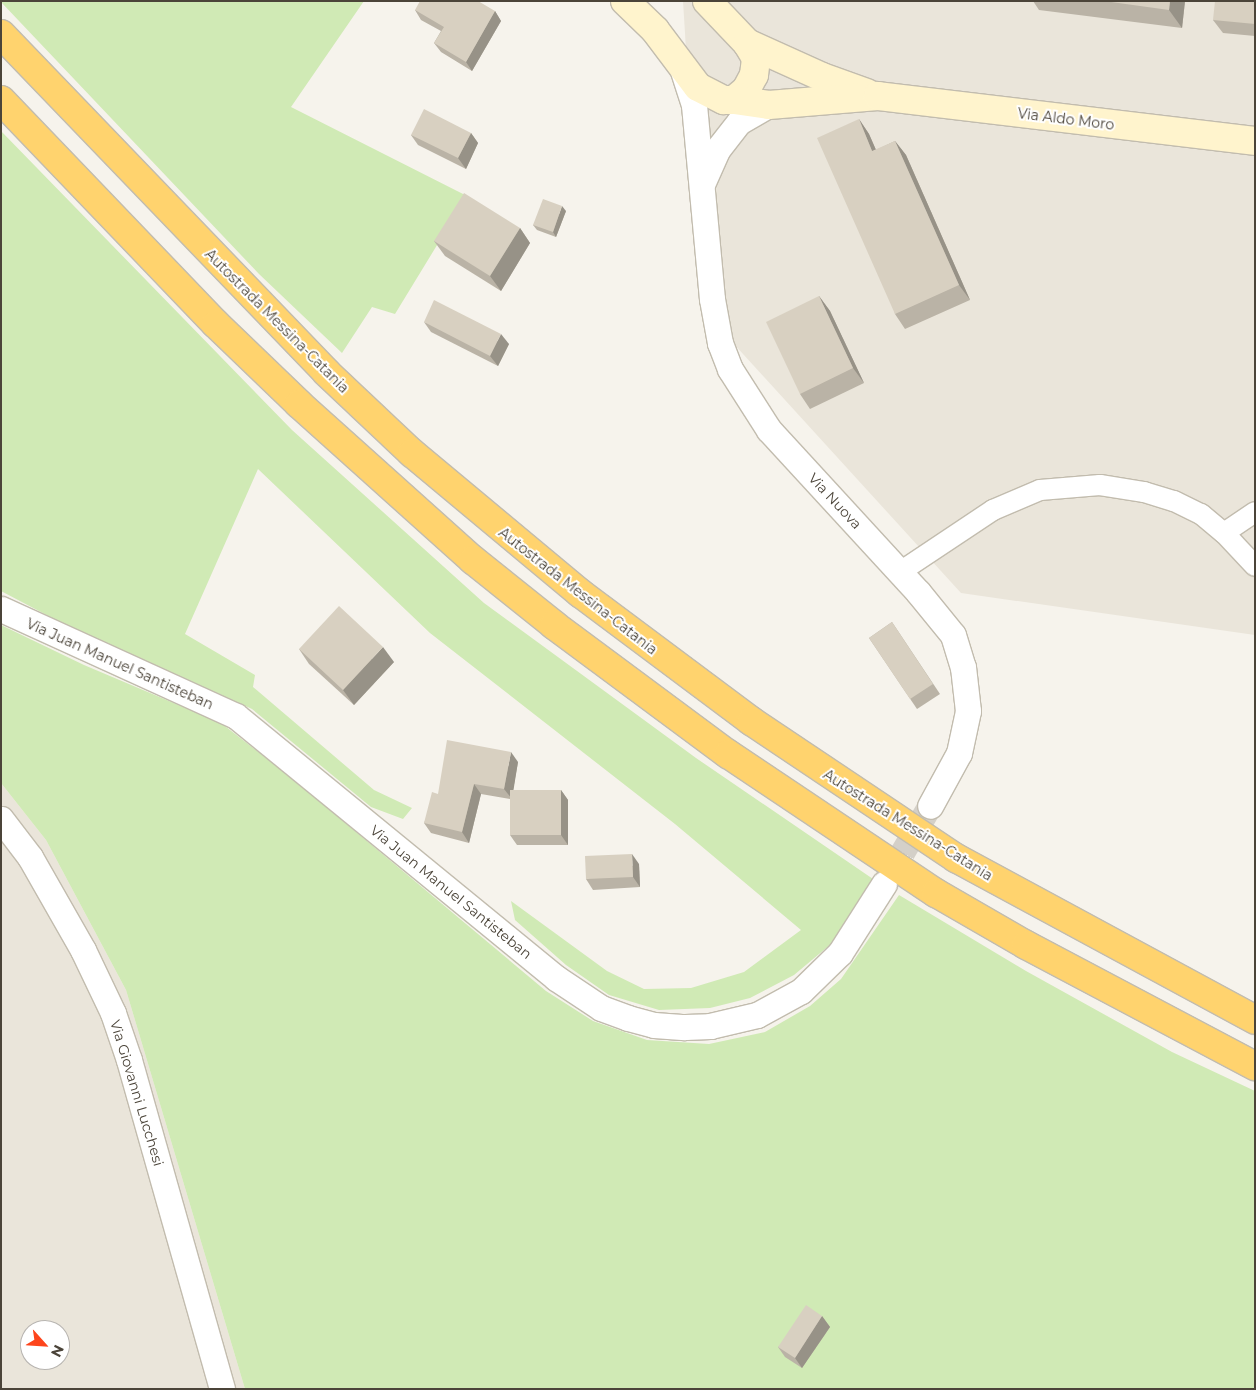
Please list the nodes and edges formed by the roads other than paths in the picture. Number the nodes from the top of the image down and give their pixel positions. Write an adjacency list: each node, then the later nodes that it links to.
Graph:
1 (707, 1): 4 (main road)
2 (628, 2): 5 (main road)
3 (1, 34): 19 (highway, Autostrada Messina-Catania)
4 (747, 43): 6 (main road); 8 (main road)
5 (682, 68): 8 (main road); 10 (street, Via Nuova)
6 (878, 96): 8 (main road); 9 (main road, Via Aldo Moro)
7 (1, 100): 20 (highway)
8 (736, 111): 10 (street)
9 (1255, 141)
10 (703, 182): 14 (street, Via Nuova)
11 (1255, 512): 12 (street)
12 (1224, 533): 13 (street); 14 (street)
13 (1255, 566)
14 (900, 572): 16 (street, Via Nuova)
15 (1, 609): 18 (street, Via Juan Manuel Santisteban)
16 (930, 806)
17 (2, 820): 21 (street, Via Giovanni Lucchesi)
18 (884, 884)
19 (1255, 1020)
20 (1255, 1066)
21 (222, 1389)

